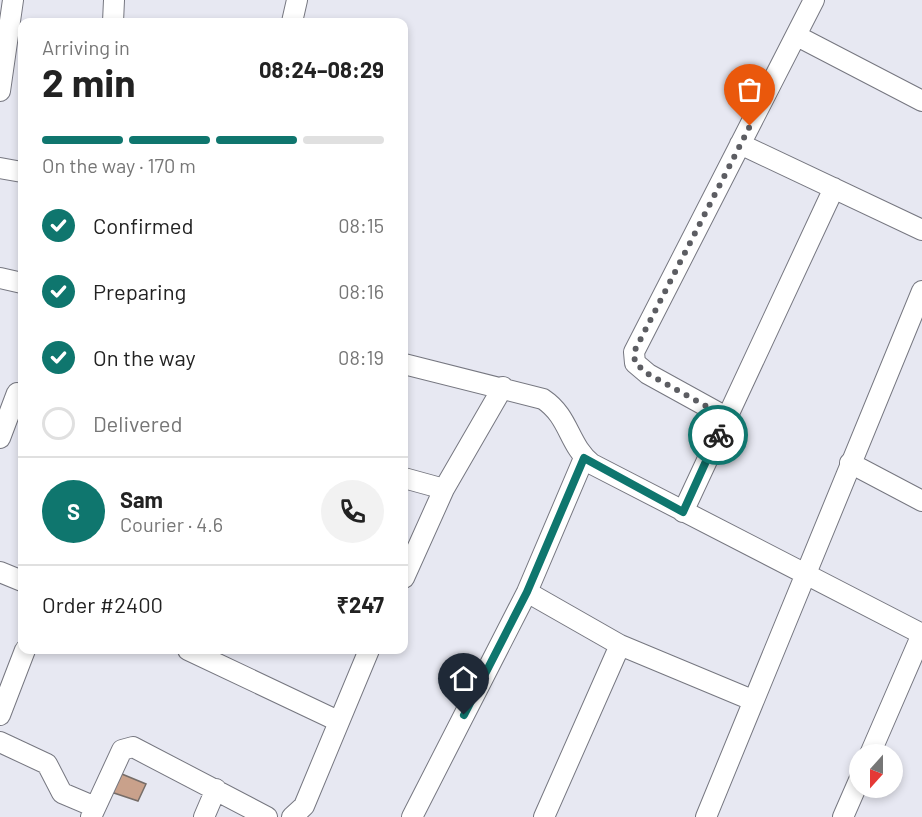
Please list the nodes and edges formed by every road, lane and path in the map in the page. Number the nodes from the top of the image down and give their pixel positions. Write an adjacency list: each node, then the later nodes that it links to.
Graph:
1 (13, 0): 8 (street)
2 (114, 0): 5 (street)
3 (297, 0): 6 (street)
4 (814, 0): 7 (street)
5 (113, 18)
6 (293, 18)
7 (797, 36): 9 (street); 10 (street)
8 (0, 91)
9 (922, 102)
10 (740, 144): 13 (street); 21 (street)
11 (0, 168): 12 (street)
12 (18, 171)
13 (834, 188): 14 (street); 21 (street)
14 (922, 230)
15 (0, 278): 16 (street)
16 (18, 282)
17 (922, 291): 24 (street)
18 (408, 365): 19 (street)
19 (503, 387): 23 (street); 26 (street)
20 (13, 392): 22 (street)
21 (726, 417): 28 (street)
22 (0, 438)
23 (584, 458): 28 (street); 33 (street)
24 (850, 463): 27 (street); 31 (street)
25 (408, 479): 26 (street)
26 (444, 489): 29 (street)
27 (922, 501)
28 (683, 512): 31 (street)
29 (408, 569)
30 (0, 572): 32 (street)
31 (806, 573): 34 (street); 39 (street)
32 (18, 579)
33 (527, 592): 35 (street); 50 (street)
34 (922, 634): 43 (street)
35 (620, 645): 39 (street); 51 (street)
36 (23, 654): 40 (street)
37 (198, 654): 41 (street)
38 (367, 654): 41 (street)
39 (752, 700): 52 (street)
40 (0, 715)
41 (338, 721): 49 (street)
42 (0, 742): 46 (street)
43 (874, 744)
44 (216, 789): 46 (street); 47 (street); 48 (street)
45 (851, 798): 53 (street)
46 (93, 812)
47 (204, 817)
48 (267, 817)
49 (292, 817)
50 (412, 817)
51 (544, 817)
52 (706, 817)
53 (843, 817)

